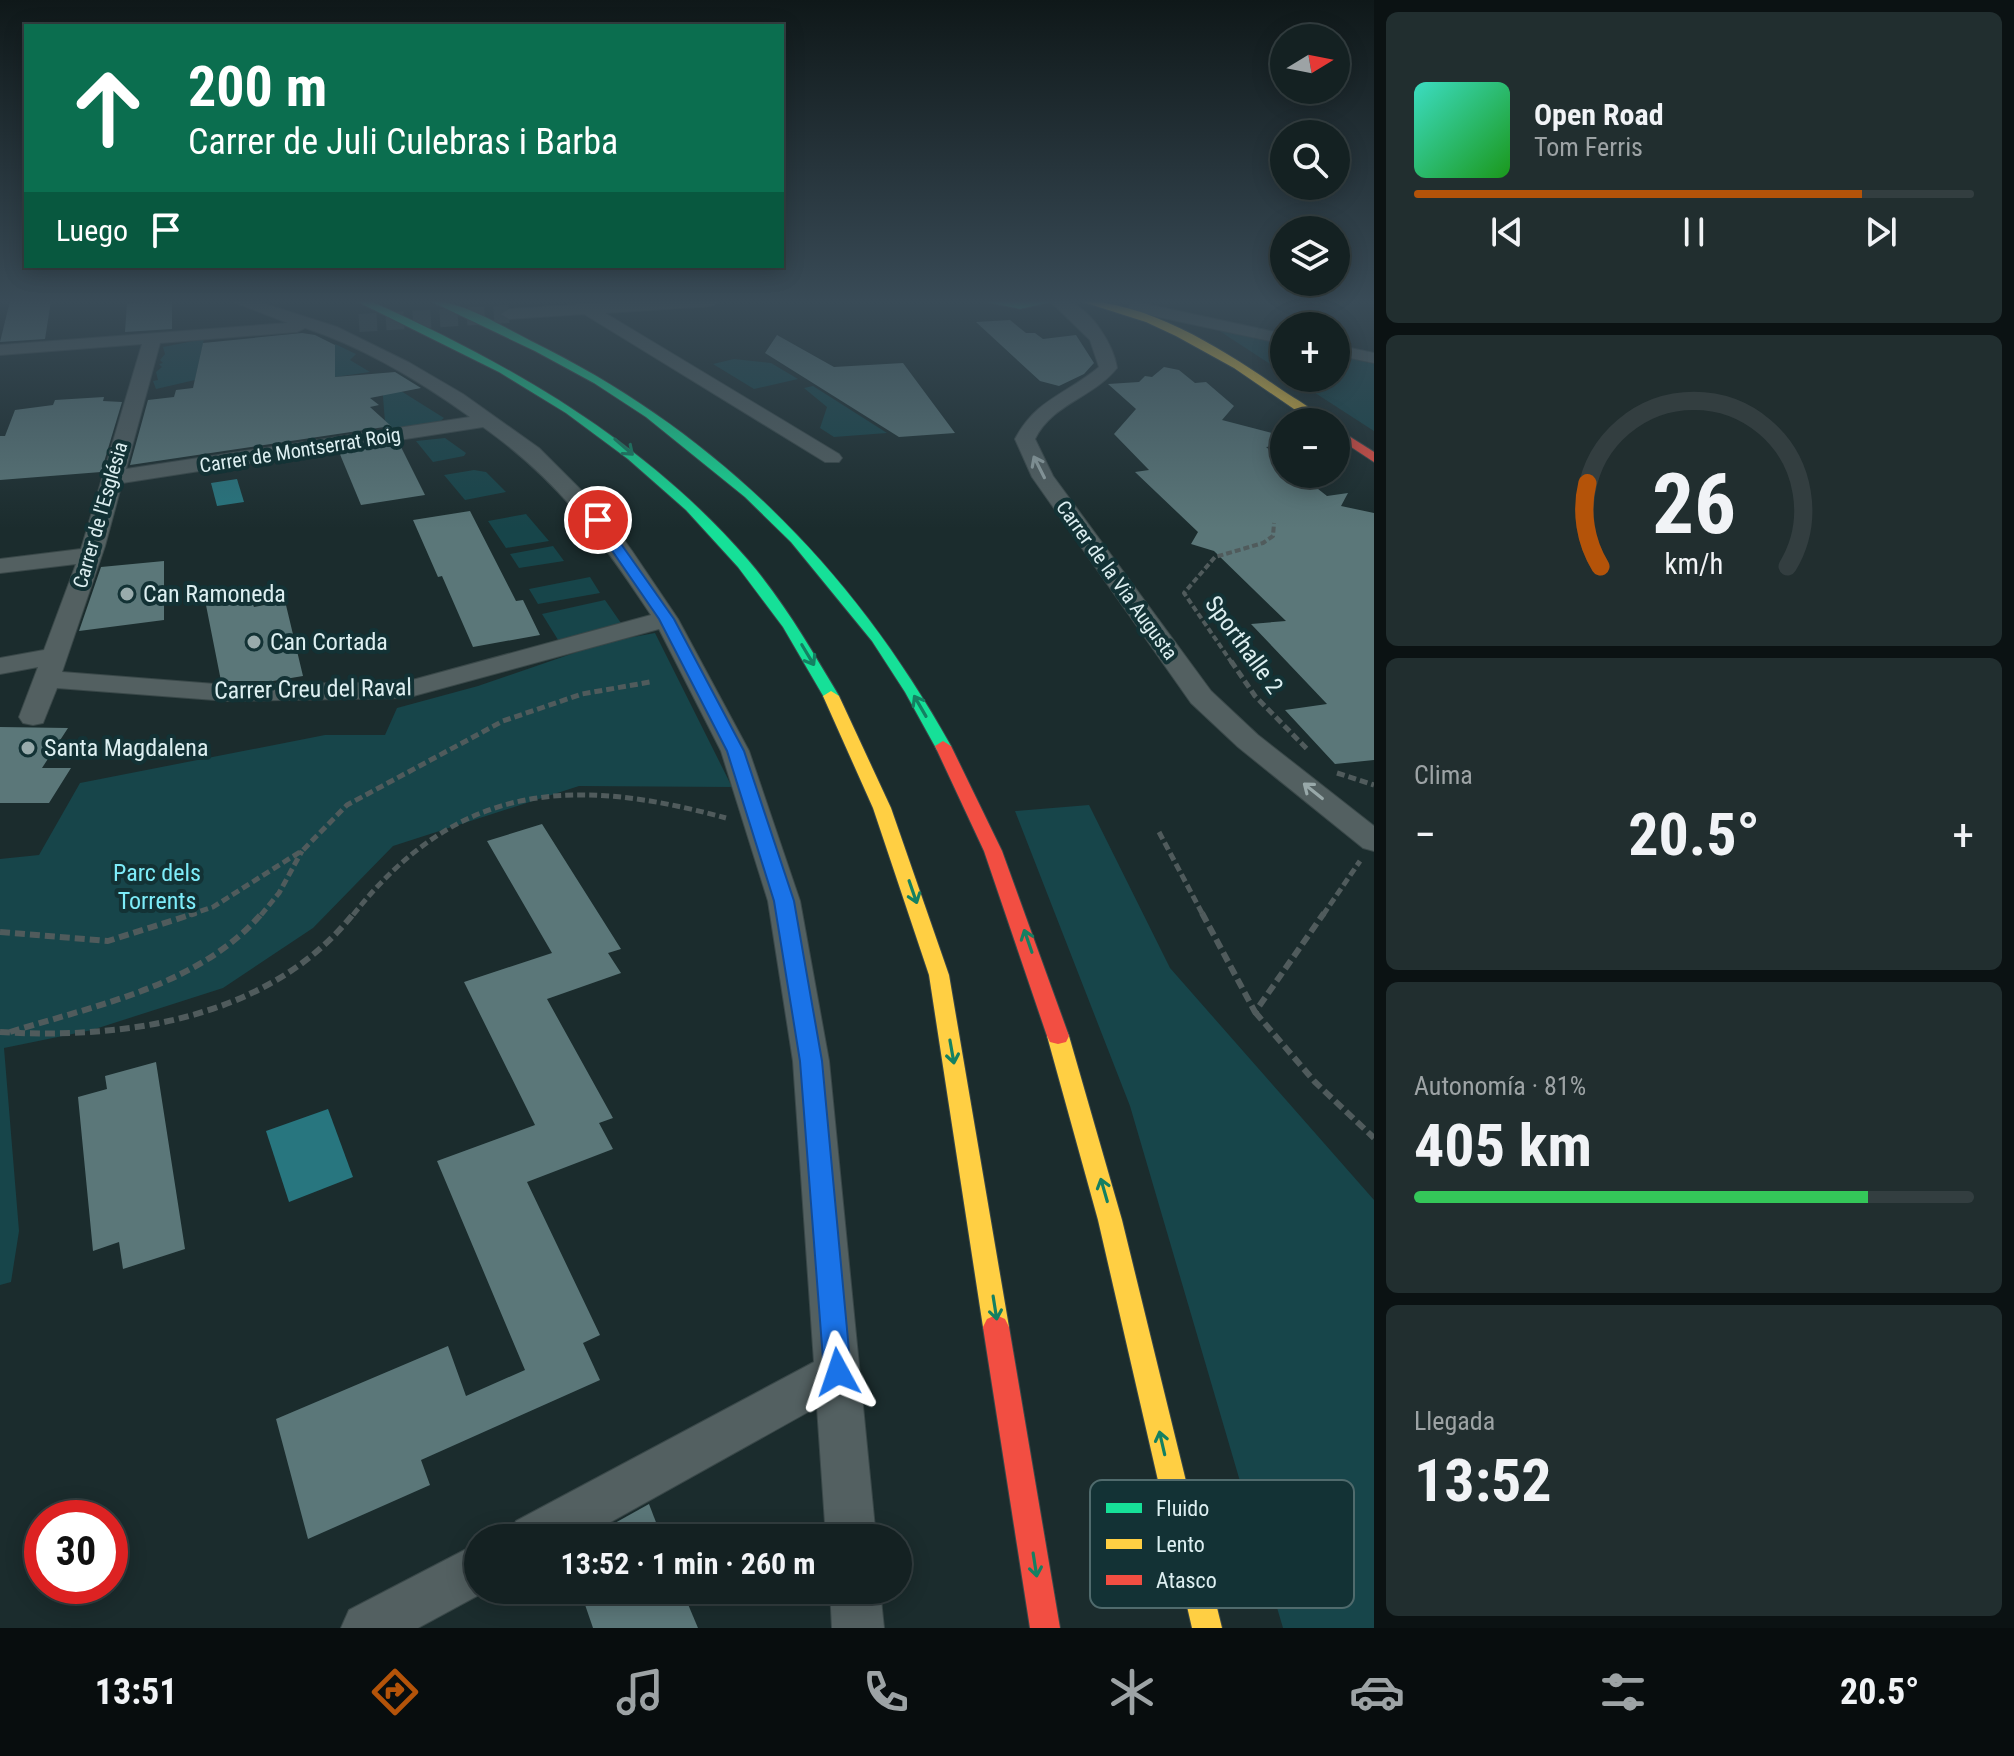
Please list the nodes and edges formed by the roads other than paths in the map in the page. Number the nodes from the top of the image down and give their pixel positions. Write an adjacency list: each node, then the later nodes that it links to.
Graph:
1 (141, 377): 13 (street, Carrer de l'Església)
2 (420, 377): 9 (street)
3 (522, 377): 30 (main road, one-way to 30)
4 (593, 377): 22 (main road, one-way to 4)
5 (692, 377): 11 (street)
6 (1099, 377): 20 (street, Carrer de la Via Augusta, one-way to 6)
7 (1256, 377): 8 (main road)
8 (1301, 408)
9 (488, 420): 13 (street, Carrer de Montserrat Roig); 16 (street)
10 (1350, 442): 12 (main road)
11 (832, 458)
12 (1374, 458)
13 (111, 478): 14 (street, Carrer de l'Església)
14 (91, 555): 15 (street); 18 (street, Carrer de l'Església)
15 (0, 566)
16 (666, 619): 18 (street, Carrer Creu del Raval); 21 (street)
17 (0, 666): 18 (street, Carrer Creu del Raval)
18 (51, 668): 19 (street, Carrer de l'Església)
19 (33, 717)
20 (1374, 841)
21 (838, 1372): 23 (street); 24 (street)
22 (1172, 1480)
23 (559, 1524)
24 (850, 1524)
25 (464, 1576): 28 (street)
26 (856, 1604): 29 (street)
27 (1202, 1608): 31 (main road, one-way to 27)
28 (367, 1628)
29 (858, 1628)
30 (1045, 1628)
31 (1207, 1628)

